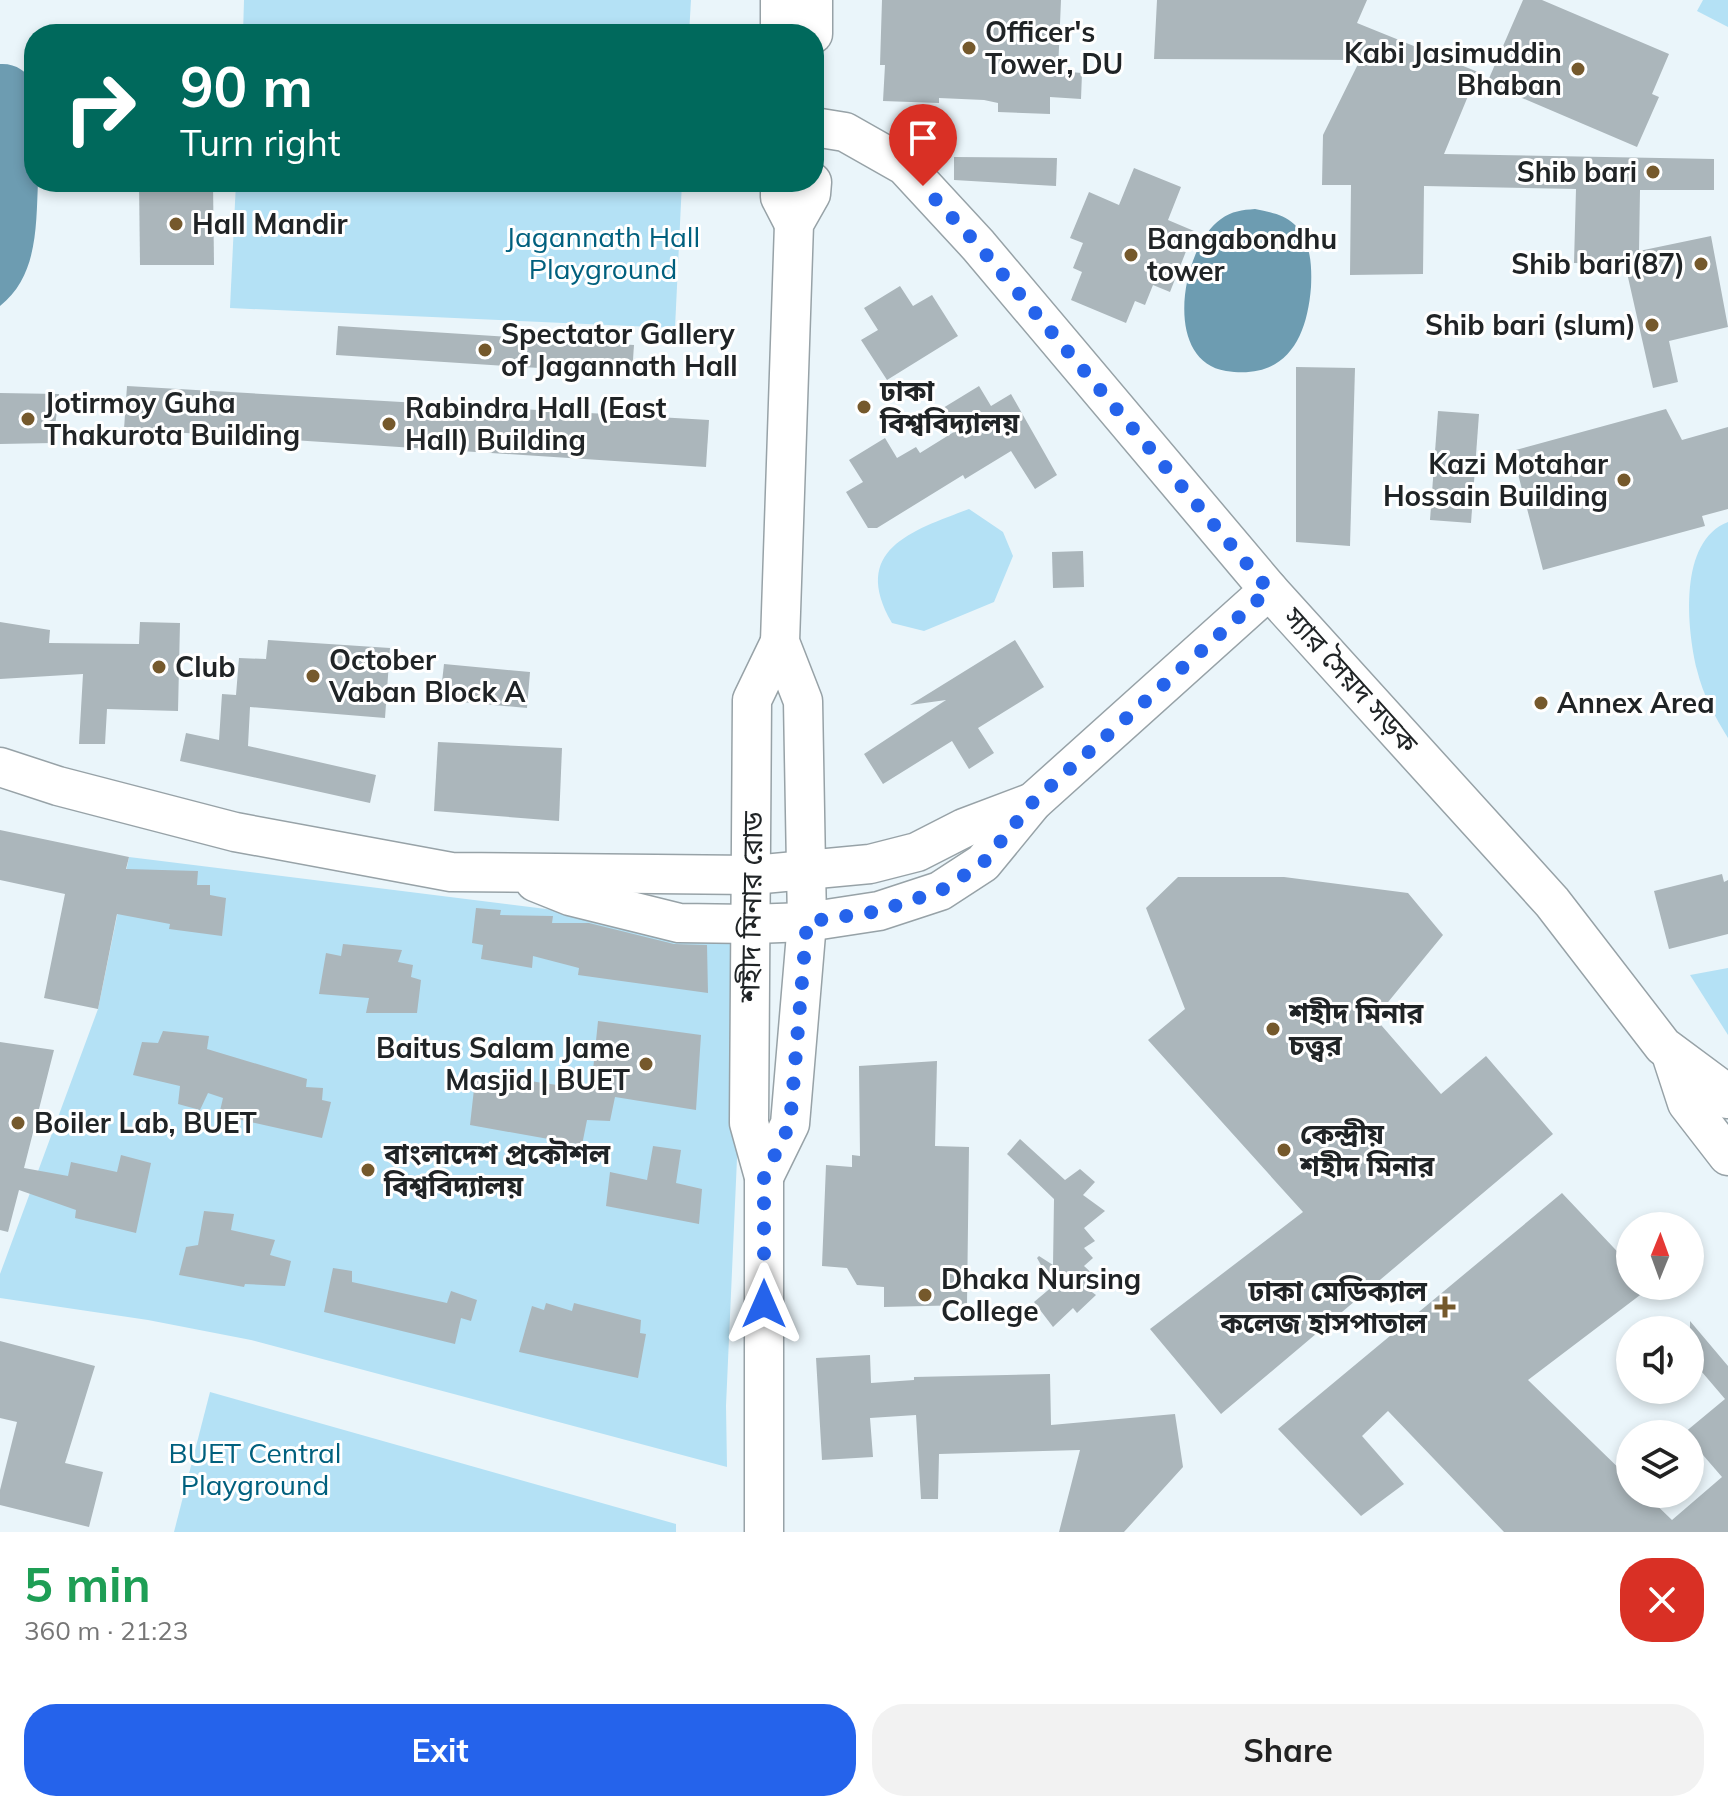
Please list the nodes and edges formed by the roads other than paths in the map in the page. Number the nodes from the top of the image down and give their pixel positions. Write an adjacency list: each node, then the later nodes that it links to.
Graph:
1 (780, 0): 3 (main road)
2 (813, 0): 4 (main road)
3 (780, 24)
4 (813, 24)
5 (824, 129): 9 (main road, স্যার সৈয়দ সড়ক)
6 (780, 192): 8 (main road, শহীদ মিনার রোড)
7 (811, 192): 8 (main road, শহীদ মিনার রোড)
8 (794, 224): 10 (main road, শহীদ মিনার রোড)
9 (1269, 590): 12 (main road); 18 (main road, স্যার সৈয়দ সড়ক)
10 (780, 642): 13 (main road, শহীদ মিনার রোড); 15 (main road, শহীদ মিনার রোড)
11 (0, 767): 14 (main road)
12 (1033, 802): 13 (main road); 16 (main road)
13 (807, 871): 15 (main road); 16 (main road, শহীদ মিনার রোড)
14 (513, 874): 15 (main road); 17 (main road)
15 (753, 875): 17 (main road, শহীদ মিনার রোড)
16 (807, 922): 17 (main road); 20 (main road, শহীদ মিনার রোড)
17 (752, 924): 20 (main road, শহীদ মিনার রোড)
18 (1715, 1093): 19 (main road, স্যার সৈয়দ সড়ক)
19 (1724, 1143)
20 (764, 1177): 21 (main road, শহীদ মিনার রোড)
21 (764, 1532)

